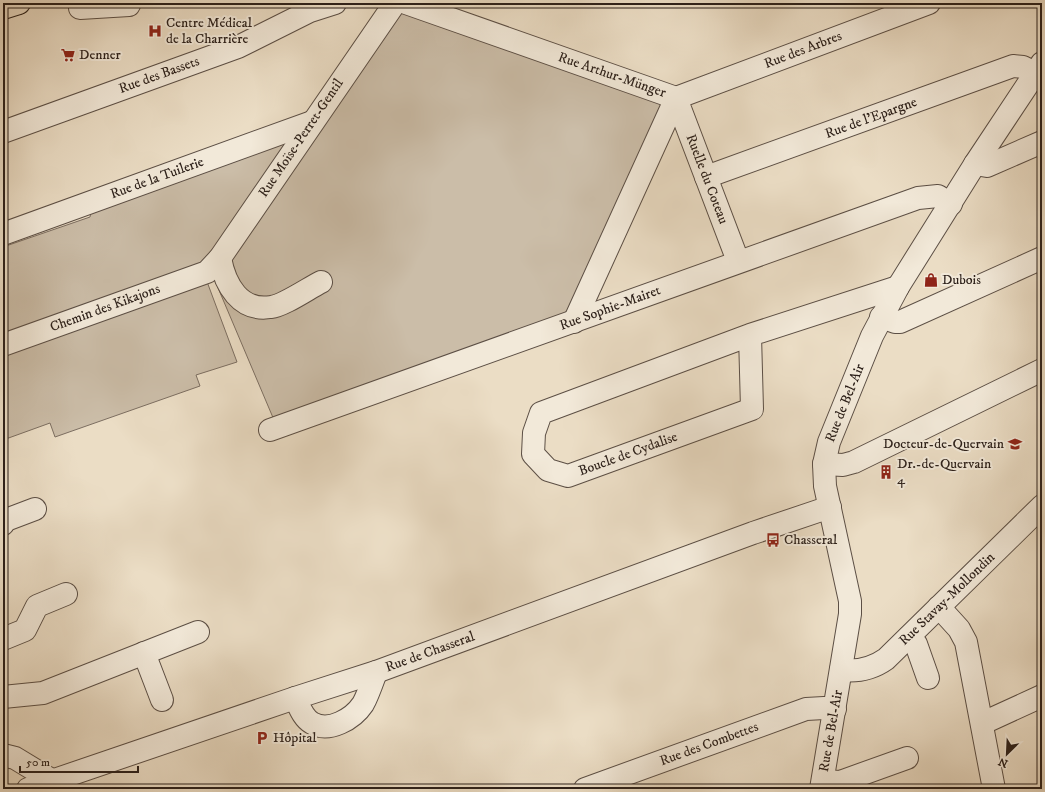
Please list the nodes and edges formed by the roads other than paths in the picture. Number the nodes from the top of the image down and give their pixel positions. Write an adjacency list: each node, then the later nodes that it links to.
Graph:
1 (19, 3): 7 (main road)
2 (334, 3): 12 (street, Rue des Bassets)
3 (394, 3): 11 (street, Rue Moïse-Perret-Gentil)
4 (406, 3): 10 (street, Rue Arthur-Münger)
5 (929, 3): 10 (street, Rue des Arbres)
6 (134, 4): 8 (street)
7 (3, 8)
8 (80, 8)
9 (1040, 75): 14 (street, Rue de Bel-Air); 15 (street, Rue de l'Epargne)
10 (676, 98): 15 (street, Ruelle du Coteau); 24 (street, Rue Arthur-Münger)
11 (312, 122): 17 (street, Rue de la Tuilerie); 20 (street, Rue Moïse-Perret-Gentil)
12 (3, 132)
13 (1042, 142): 14 (street)
14 (975, 164): 16 (street, Rue de Bel-Air)
15 (706, 177): 19 (street, Ruelle du Coteau)
16 (951, 204): 19 (street, Rue Sophie-Mairet); 22 (street, Rue de Bel-Air)
17 (3, 234)
18 (1042, 258): 23 (street)
19 (738, 261): 24 (street, Rue Sophie-Mairet)
20 (213, 265): 21 (street); 26 (street, Chemin des Kikajons)
21 (321, 282)
22 (898, 287): 23 (street, Rue de Bel-Air); 25 (street, Boucle de Cydalise)
23 (881, 317): 29 (street, Rue de Bel-Air)
24 (574, 322): 28 (street, Rue Sophie-Mairet)
25 (750, 335): 25 (street, Boucle de Cydalise)
26 (3, 345)
27 (1042, 370): 29 (street)
28 (270, 430)
29 (824, 464): 31 (street, Rue de Bel-Air)
30 (1042, 506): 35 (street, Rue Stavay-Mollondin)
31 (830, 507): 40 (street, Rue de Bel-Air); 41 (street, Rue de Chasseral)
32 (35, 509): 33 (street)
33 (3, 524)
34 (66, 594): 38 (street)
35 (939, 607): 37 (street, Rue Stavay-Mollondin); 48 (street)
36 (198, 632): 39 (street)
37 (909, 636): 40 (street, Rue Stavay-Mollondin); 42 (street)
38 (3, 639)
39 (144, 654): 44 (street); 46 (street)
40 (841, 670): 47 (street, Rue de Bel-Air)
41 (376, 672): 45 (street, Rue de Chasseral); 45 (street)
42 (928, 678)
43 (1042, 696): 48 (street)
44 (3, 697)
45 (295, 698): 51 (street, Rue de Chasseral)
46 (162, 700)
47 (835, 709): 52 (street, Rue de Bel-Air); 54 (street, Rue des Combettes)
48 (983, 723): 55 (street)
49 (3, 756): 51 (street)
50 (907, 758): 52 (street)
51 (53, 781): 53 (street, Rue de Chasseral)
52 (822, 785)
53 (28, 789)
54 (585, 789)
55 (994, 789)

